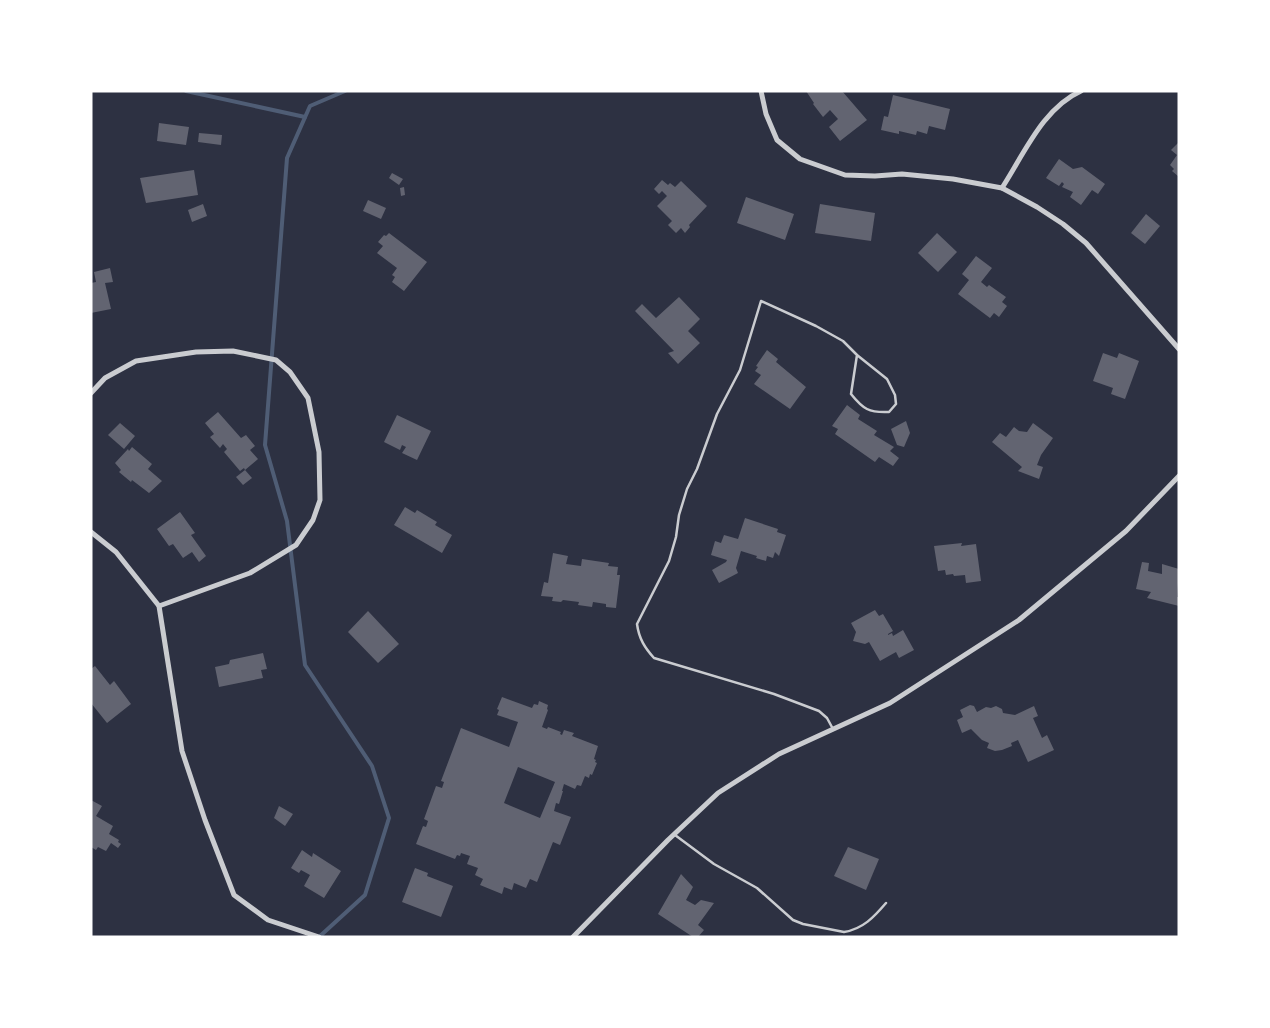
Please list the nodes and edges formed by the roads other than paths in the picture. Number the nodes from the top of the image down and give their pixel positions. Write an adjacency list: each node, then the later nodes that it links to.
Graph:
1 (761, 91): 3 (street)
2 (1081, 91): 3 (street)
3 (1002, 188): 4 (street)
4 (1179, 349)
5 (857, 355): 5 (lane); 10 (lane)
6 (91, 393): 9 (street)
7 (1179, 476): 10 (street)
8 (91, 532): 9 (street)
9 (159, 606): 13 (street)
10 (833, 729): 11 (street)
11 (674, 834): 12 (lane); 14 (street)
12 (886, 903)
13 (319, 937)
14 (573, 937)

